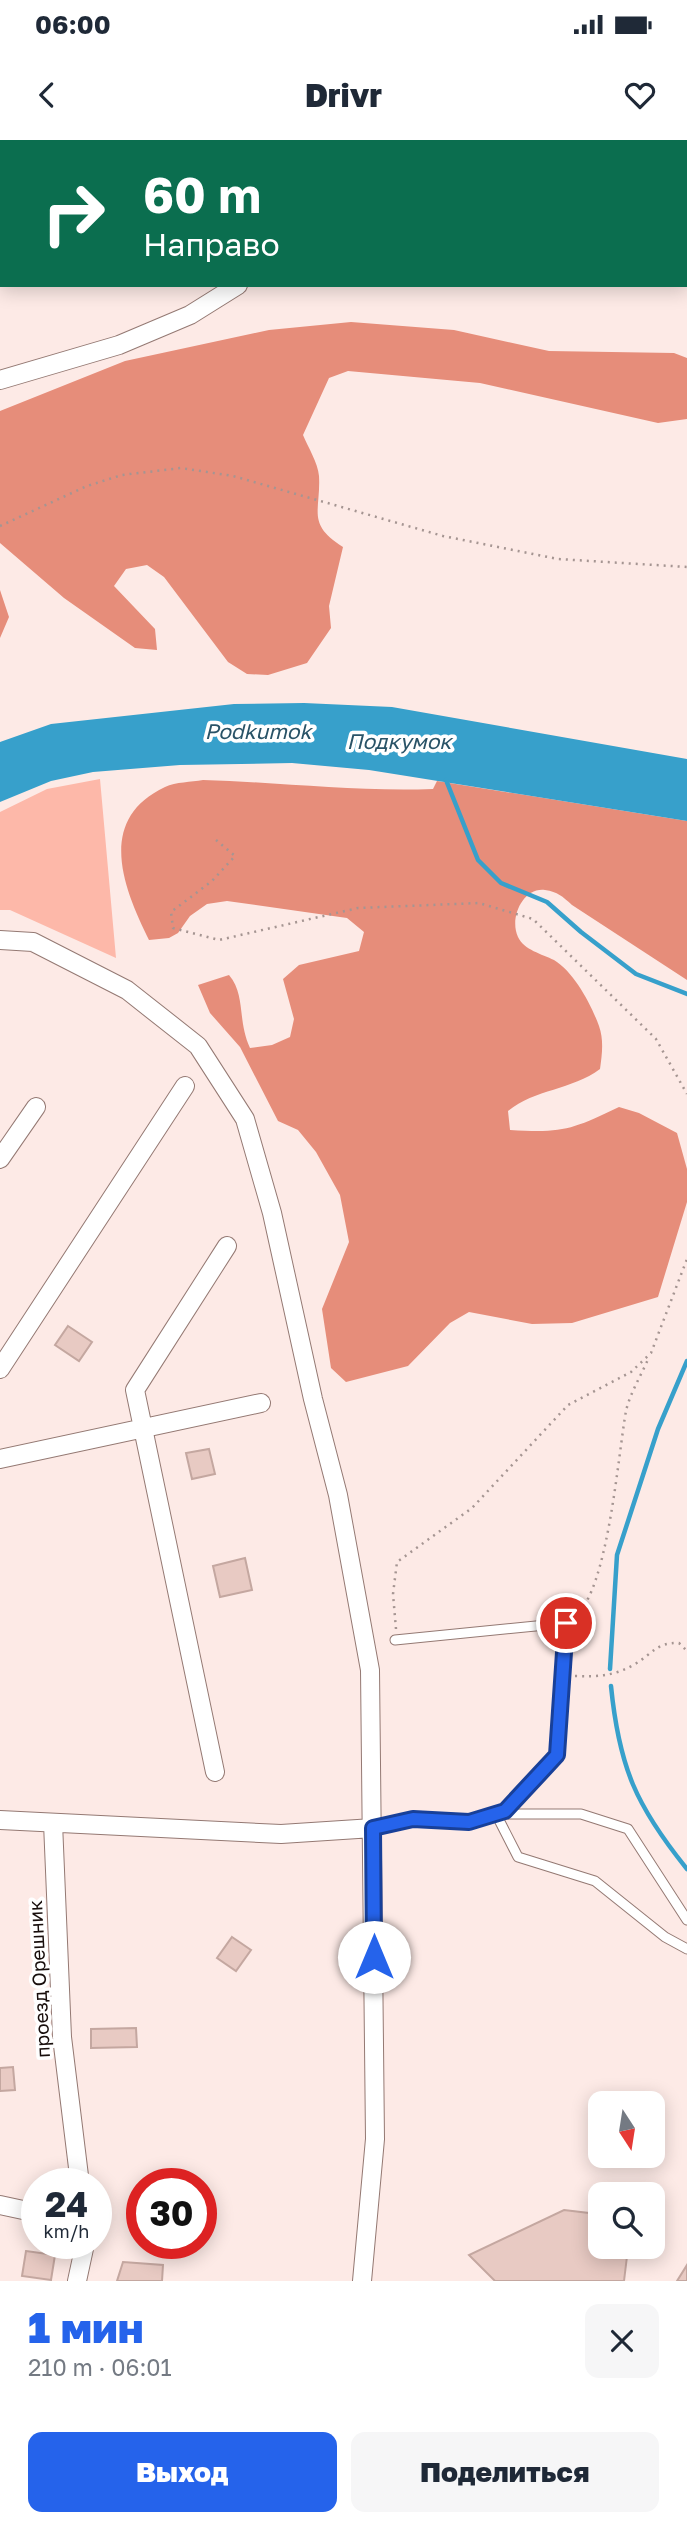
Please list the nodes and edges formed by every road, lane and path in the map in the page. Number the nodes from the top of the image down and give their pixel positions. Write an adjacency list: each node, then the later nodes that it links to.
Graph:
1 (235, 287): 2 (street)
2 (0, 380)
3 (0, 526): 4 (path)
4 (687, 567)
5 (216, 840): 8 (path)
6 (0, 940): 26 (street)
7 (185, 1086): 14 (street)
8 (687, 1094)
9 (36, 1107): 10 (street)
10 (0, 1159)
11 (227, 1245): 16 (street)
12 (687, 1259): 13 (path)
13 (651, 1353): 18 (path); 19 (path)
14 (0, 1369)
15 (261, 1403): 16 (street)
16 (143, 1429): 17 (street); 22 (street)
17 (0, 1460)
18 (566, 1623): 19 (lane); 21 (lane)
19 (395, 1640)
20 (687, 1651): 21 (path)
21 (565, 1676): 23 (lane)
22 (215, 1772)
23 (496, 1814): 26 (lane); 27 (lane); 28 (lane)
24 (0, 1820): 25 (street)
25 (53, 1824): 26 (street); 29 (street, проезд Орешник)
26 (373, 1828): 34 (street)
27 (687, 1920)
28 (687, 1949)
29 (78, 2168)
30 (0, 2205): 31 (street)
31 (21, 2210)
32 (82, 2259): 33 (street)
33 (77, 2281)
34 (362, 2281)

